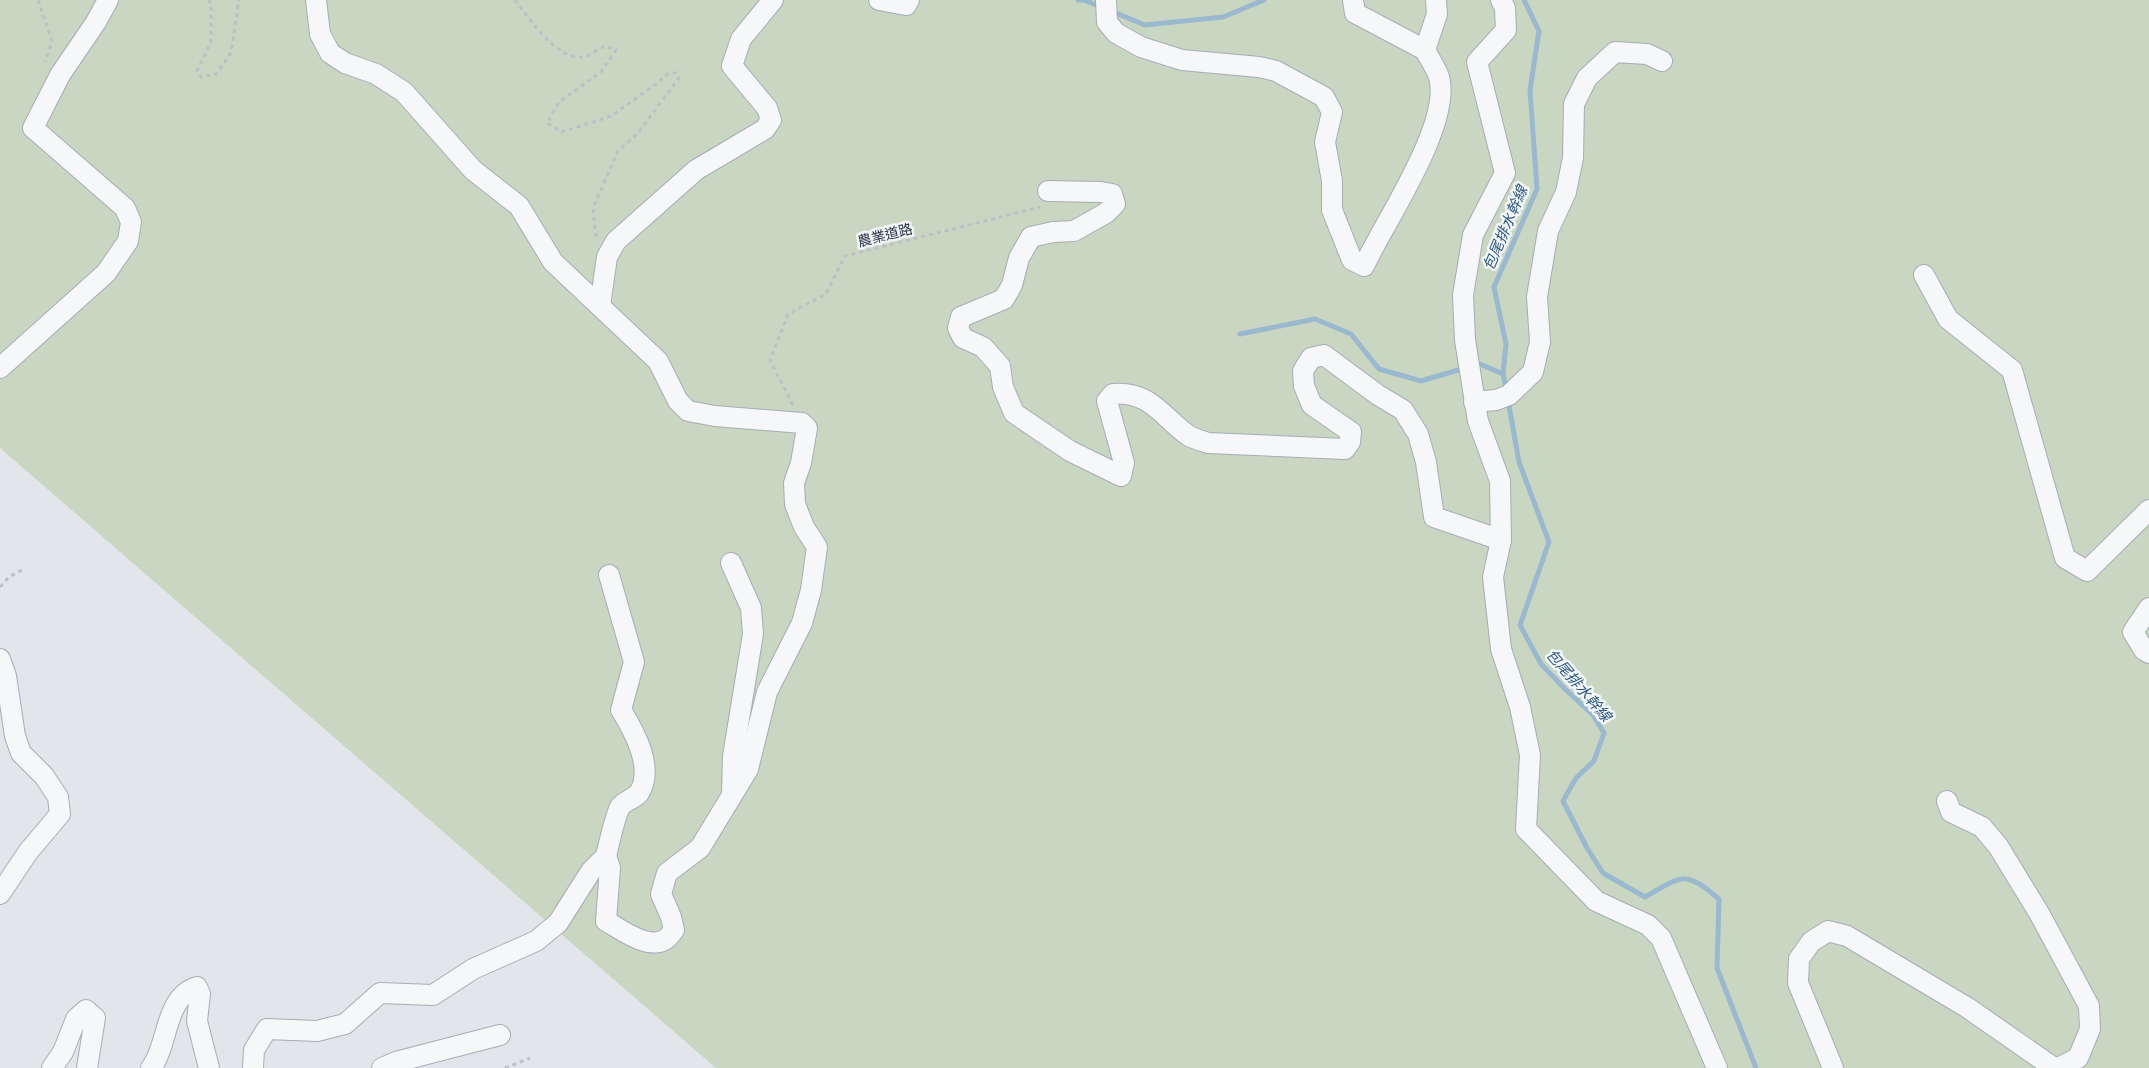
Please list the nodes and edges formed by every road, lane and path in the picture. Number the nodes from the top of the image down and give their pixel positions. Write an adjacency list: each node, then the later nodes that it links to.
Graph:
1 (38, 0): 16 (path)
2 (108, 0): 21 (lane)
3 (208, 0): 4 (path)
4 (239, 0)
5 (316, 0): 20 (lane)
6 (515, 0): 18 (path)
7 (774, 0): 18 (lane)
8 (879, 0): 9 (lane)
9 (909, 0)
10 (1106, 0): 14 (lane)
11 (1436, 0): 14 (lane)
12 (1501, 0): 22 (lane)
13 (1354, 6): 14 (lane)
14 (1425, 50)
15 (1662, 61): 22 (lane)
16 (43, 69)
17 (1046, 199): 23 (path, 農業道路); 25 (lane)
18 (607, 257): 20 (lane)
19 (1924, 275): 24 (lane)
20 (600, 306): 23 (lane)
21 (0, 368)
22 (1474, 402): 25 (lane)
23 (802, 423): 33 (lane)
24 (2149, 510)
25 (1501, 540): 46 (lane)
26 (731, 563): 33 (lane)
27 (22, 570): 29 (path)
28 (609, 575): 35 (lane)
29 (0, 587)
30 (2149, 608): 31 (lane)
31 (2149, 653)
32 (0, 659): 36 (lane)
33 (732, 796): 35 (lane)
34 (1947, 802): 48 (lane)
35 (606, 856): 43 (lane)
36 (0, 894)
37 (500, 1035): 44 (lane)
38 (530, 1058): 45 (path)
39 (52, 1068): 40 (lane)
40 (87, 1068)
41 (151, 1068): 42 (lane)
42 (209, 1068)
43 (253, 1068)
44 (382, 1068)
45 (505, 1068)
46 (1716, 1068)
47 (1833, 1068): 48 (lane)
48 (2056, 1068)

